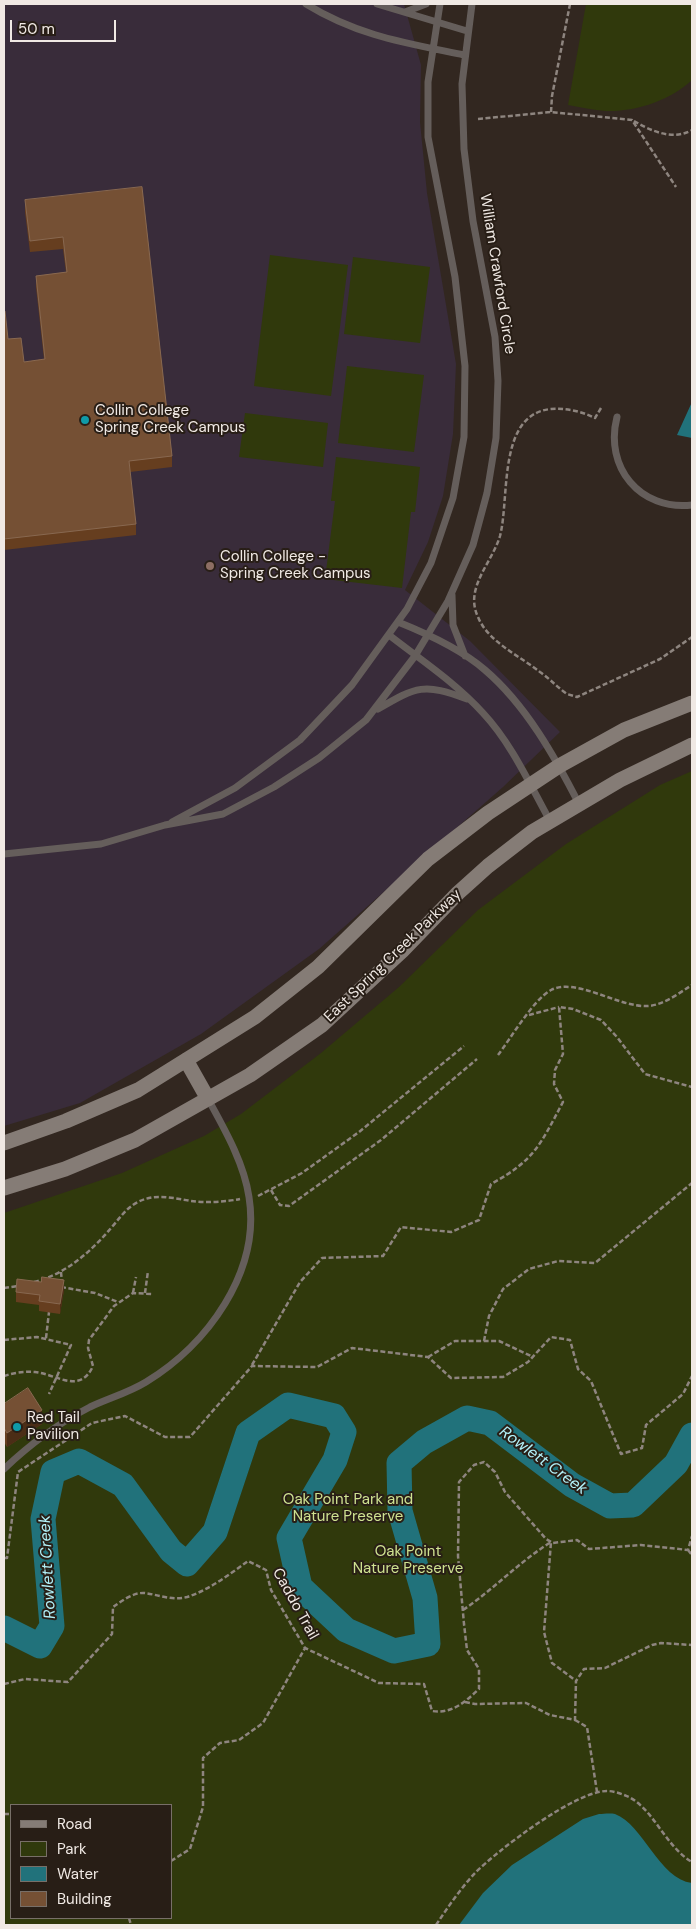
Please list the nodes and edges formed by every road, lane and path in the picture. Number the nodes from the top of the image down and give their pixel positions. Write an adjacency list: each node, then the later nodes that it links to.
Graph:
1 (306, 4): 10 (lane)
2 (377, 4): 7 (lane)
3 (426, 4): 7 (lane)
4 (440, 4): 8 (lane, William Crawford Circle)
5 (472, 4): 9 (lane, William Crawford Circle)
6 (570, 4): 12 (path)
7 (402, 12): 8 (lane)
8 (436, 22): 9 (lane); 10 (lane, William Crawford Circle)
9 (467, 31): 11 (lane, William Crawford Circle)
10 (433, 48): 11 (lane); 21 (lane, William Crawford Circle)
11 (464, 55): 20 (lane, William Crawford Circle)
12 (551, 112): 13 (path); 14 (path)
13 (478, 119)
14 (632, 120): 15 (path); 16 (path)
15 (692, 130)
16 (676, 187)
17 (600, 408): 24 (path)
18 (617, 417): 19 (lane)
19 (692, 505)
20 (452, 592): 22 (lane, William Crawford Circle); 26 (lane)
21 (398, 622): 22 (lane); 23 (lane, William Crawford Circle)
22 (428, 634): 25 (lane, William Crawford Circle); 26 (lane)
23 (389, 635): 25 (lane); 35 (lane, William Crawford Circle)
24 (692, 637)
25 (415, 656): 27 (lane); 29 (lane, William Crawford Circle)
26 (466, 657): 31 (lane)
27 (470, 700): 29 (lane); 32 (lane)
28 (692, 704): 31 (main road)
29 (373, 712): 35 (lane, William Crawford Circle)
30 (692, 745): 33 (main road, East Spring Creek Parkway)
31 (559, 766): 32 (main road); 33 (lane)
32 (530, 784): 34 (lane); 42 (main road)
33 (579, 805): 34 (main road, East Spring Creek Parkway)
34 (551, 822): 44 (main road, East Spring Creek Parkway)
35 (165, 825): 36 (lane, William Crawford Circle)
36 (4, 854)
37 (692, 985): 39 (path)
38 (559, 1007): 39 (path); 43 (path); 68 (path)
39 (528, 1015): 40 (path)
40 (498, 1055)
41 (477, 1059): 48 (path)
42 (186, 1060): 44 (main road); 45 (main road)
43 (692, 1086)
44 (208, 1099): 47 (main road, East Spring Creek Parkway); 73 (lane)
45 (4, 1143)
46 (692, 1183): 65 (path)
47 (4, 1188)
48 (272, 1190)
49 (148, 1271): 59 (path)
50 (61, 1272): 57 (path)
51 (136, 1277): 58 (path)
52 (29, 1284): 53 (path)
53 (46, 1284)
54 (20, 1286): 56 (path)
55 (54, 1286): 57 (path)
56 (4, 1288)
57 (62, 1289): 61 (path)
58 (134, 1293): 59 (path); 61 (path)
59 (145, 1294): 60 (path)
60 (153, 1294)
61 (118, 1302): 71 (path)
62 (49, 1312): 63 (path)
63 (46, 1338): 64 (path); 71 (path)
64 (4, 1340)
65 (484, 1341): 66 (path); 67 (path)
66 (428, 1357): 67 (path); 68 (path)
67 (533, 1357): 70 (path)
68 (252, 1366): 78 (path)
69 (4, 1376): 71 (path)
70 (692, 1376)
71 (56, 1378): 72 (path)
72 (49, 1394)
73 (4, 1469)
74 (692, 1536): 76 (path)
75 (551, 1542): 76 (path); 79 (path); 79 (path, Caddo Trail); 82 (path)
76 (688, 1550): 77 (path)
77 (692, 1555)
78 (4, 1558)
79 (463, 1610): 84 (path, Caddo Trail)
80 (692, 1645): 82 (path)
81 (305, 1648): 83 (path, Caddo Trail); 84 (path, Caddo Trail); 87 (path)
82 (576, 1681): 85 (path)
83 (4, 1684)
84 (464, 1702): 85 (path)
85 (575, 1720): 86 (path)
86 (597, 1792): 88 (path); 89 (path)
87 (172, 1860)
88 (692, 1862)
89 (436, 1925)

